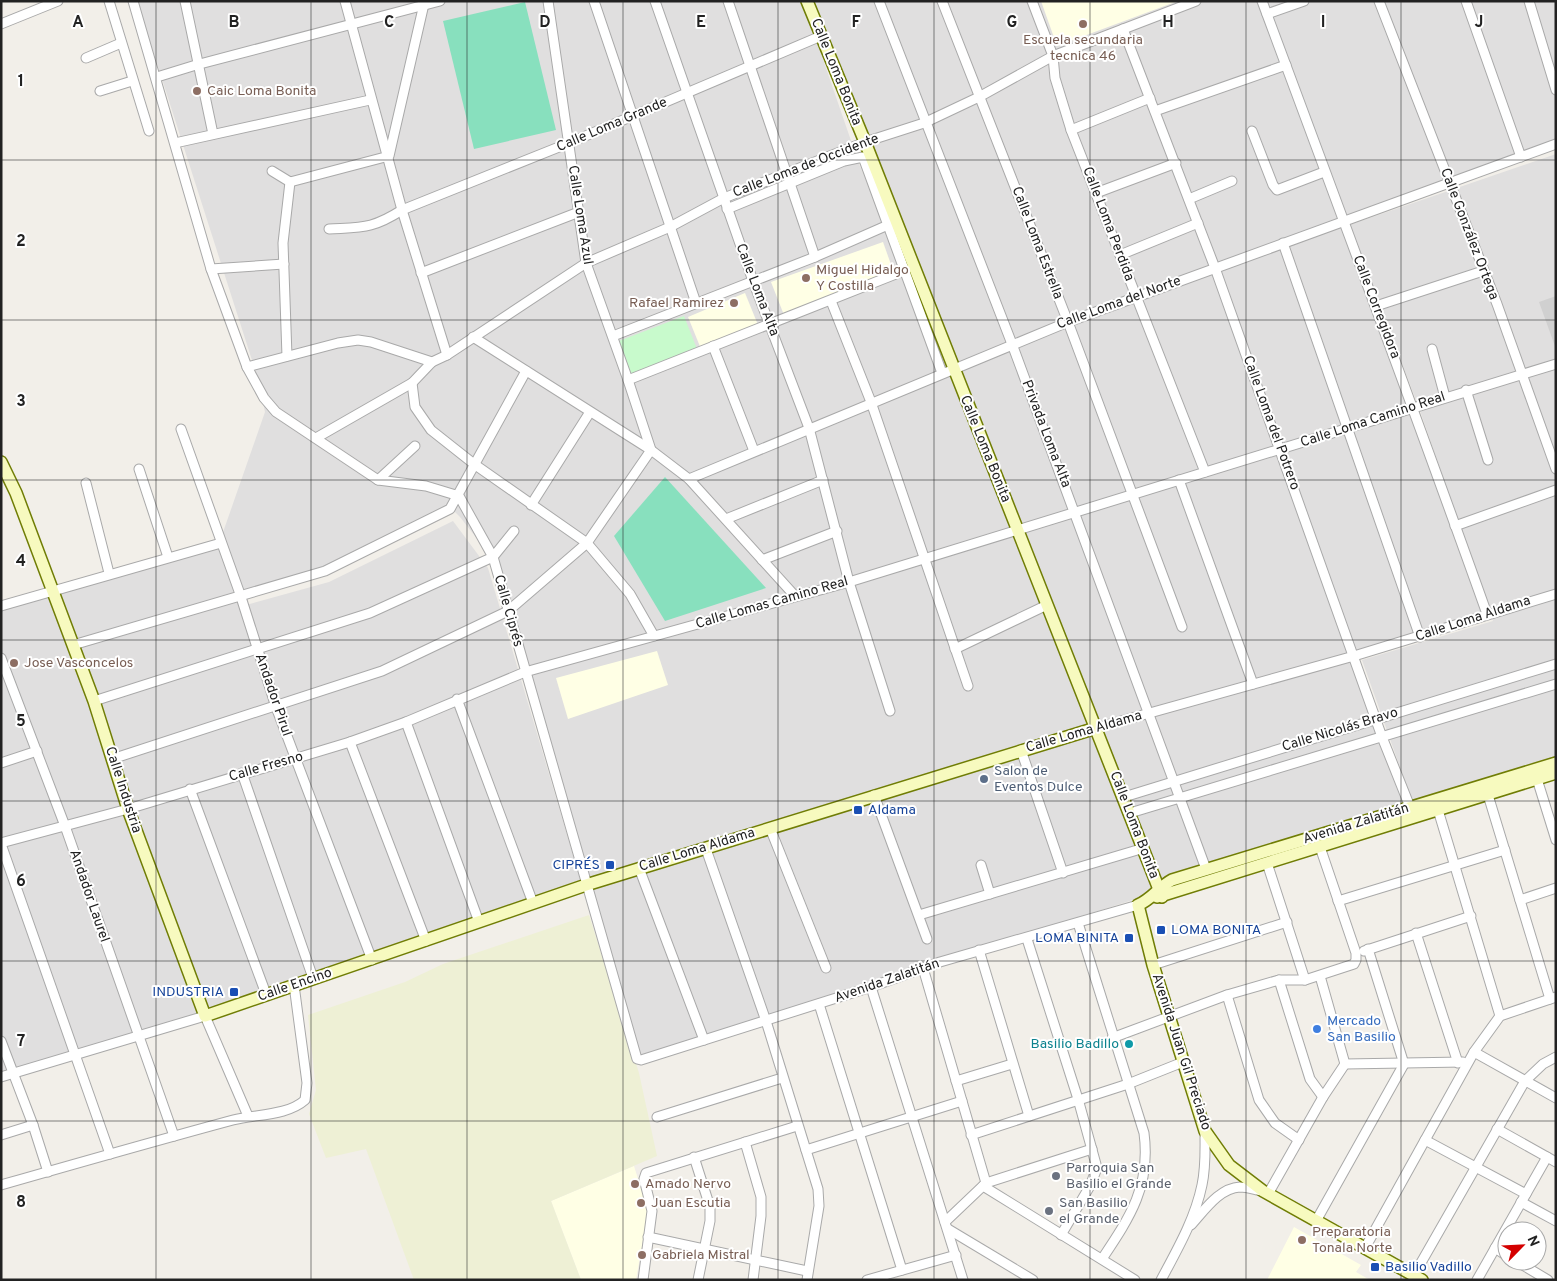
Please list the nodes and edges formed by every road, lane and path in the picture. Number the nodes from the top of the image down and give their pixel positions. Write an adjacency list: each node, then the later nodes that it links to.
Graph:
1 (58, 1): 23 (street)
2 (108, 1): 27 (street)
3 (133, 1): 33 (street)
4 (185, 1): 30 (street)
5 (345, 1): 24 (street)
6 (440, 1): 21 (street)
7 (548, 1): 50 (street, Calle Loma Azul)
8 (594, 1): 42 (street)
9 (656, 1): 37 (street, Calle Loma Alta)
10 (728, 1): 32 (street)
11 (807, 1): 26 (street, Calle Loma Bonita)
12 (879, 1): 43 (street, Privada Loma Alta)
13 (942, 1): 38 (street, Calle Loma Estrella)
14 (1032, 1): 28 (street, Calle Loma Perdida)
15 (1196, 1): 25 (street, Calle Loma de Occidente)
16 (1262, 1): 22 (street, Calle Corregidora)
17 (1304, 1): 22 (street)
18 (1378, 1): 61 (street, Calle González Ortega)
19 (1466, 1): 53 (street)
20 (1529, 1): 35 (street)
21 (424, 4): 24 (street); 52 (street)
22 (1267, 14): 31 (street, Calle Corregidora)
23 (1, 24)
24 (351, 24): 30 (street); 40 (street)
25 (1123, 29): 28 (street, Calle Loma de Occidente); 39 (street, Calle Loma del Potrero)
26 (821, 36): 32 (street, Calle Loma Grande); 48 (street, Calle Loma Bonita)
27 (121, 43): 29 (street); 34 (street)
28 (1053, 56): 38 (street, Calle Loma de Occidente); 44 (street, Calle Loma Perdida)
29 (86, 58)
30 (196, 65): 33 (street); 47 (street)
31 (1286, 65): 41 (street); 56 (street, Calle Corregidora)
32 (750, 66): 37 (street, Calle Loma Grande); 57 (street)
33 (156, 77): 49 (street)
34 (132, 81): 36 (street); 46 (street)
35 (1556, 90)
36 (100, 91)
37 (687, 93): 42 (street, Calle Loma Grande); 63 (street, Calle Loma Alta)
38 (980, 97): 43 (street, Calle Loma de Occidente); 88 (street, Calle Loma Estrella)
39 (1150, 98): 41 (street, Calle Loma del Potrero); 44 (street)
40 (370, 100): 47 (street); 52 (street)
41 (1155, 111): 54 (street, Calle Loma del Potrero)
42 (632, 116): 50 (street, Calle Loma Grande); 71 (street)
43 (924, 123): 48 (street, Calle Loma de Occidente); 92 (street, Privada Loma Alta)
44 (1071, 130): 62 (street, Calle Loma Perdida)
45 (1252, 130): 56 (street)
46 (149, 131)
47 (213, 134): 49 (street)
48 (866, 142): 57 (street, Calle Loma de Occidente); 100 (street, Calle Loma Bonita)
49 (175, 143): 79 (street)
50 (569, 143): 66 (street, Calle Loma Grande); 67 (street, Calle Loma Azul)
51 (1556, 144): 53 (street, Calle Loma del Norte)
52 (389, 156): 59 (street); 66 (street)
53 (1521, 157): 61 (street, Calle Loma del Norte)
54 (1176, 163): 62 (street); 64 (street, Calle Loma del Potrero)
55 (272, 171): 59 (street)
56 (1324, 172): 68 (street, Calle Corregidora)
57 (786, 173): 60 (street); 63 (street, Calle Loma de Occidente)
58 (1232, 181): 64 (street)
59 (290, 182): 77 (street)
60 (790, 184): 65 (street); 70 (street); 75 (street)
61 (1450, 184): 68 (street, Calle Loma del Norte); 81 (street, Calle González Ortega)
62 (1096, 193): 74 (street, Calle Loma Perdida)
63 (724, 198): 65 (street, Calle Loma Alta); 71 (street, Calle Loma de Occidente)
64 (1189, 199): 69 (street, Calle Loma del Potrero)
65 (727, 209): 83 (street, Calle Loma Alta)
66 (402, 210): 72 (street, Calle Loma Grande); 82 (street)
67 (579, 212): 76 (street, Calle Loma Azul); 82 (street)
68 (1343, 222): 73 (street, Calle Loma del Norte); 87 (street, Calle Corregidora)
69 (1198, 223): 74 (street); 78 (street, Calle Loma del Potrero)
70 (888, 225): 75 (street); 80 (street)
71 (670, 226): 76 (street, Calle Loma de Occidente); 86 (street)
72 (329, 229)
73 (1283, 243): 78 (street, Calle Loma del Norte); 112 (street)
74 (1120, 255): 84 (street, Calle Loma Perdida)
75 (815, 257): 83 (street)
76 (586, 262): 90 (street, Calle Loma Azul); 91 (street, Calle Loma de Occidente)
77 (284, 264): 79 (street); 96 (street)
78 (1216, 268): 84 (street, Calle Loma del Norte); 117 (street, Calle Loma del Potrero)
79 (211, 269): 99 (street)
80 (906, 270): 85 (street); 102 (street)
81 (1483, 271): 87 (street); 103 (street, Calle González Ortega)
82 (421, 273): 95 (street)
83 (753, 281): 86 (street); 89 (street, Calle Loma Alta)
84 (1136, 297): 88 (street, Calle Loma del Norte); 124 (street, Calle Loma Perdida)
85 (831, 301): 89 (street); 108 (street)
86 (696, 303): 90 (street)
87 (1376, 306): 109 (street, Calle Corregidora)
88 (1068, 322): 92 (street, Calle Loma del Norte); 131 (street, Calle Loma Estrella)
89 (770, 324): 93 (street); 111 (street, Calle Loma Alta)
90 (613, 336): 104 (street, Calle Loma Azul)
91 (473, 337): 95 (street, Calle Loma de Occidente); 101 (street)
92 (1012, 344): 100 (street, Calle Loma del Norte); 134 (street, Privada Loma Alta)
93 (713, 346): 104 (street); 118 (street)
94 (1432, 349): 107 (street)
95 (446, 355): 97 (street, Calle Loma de Occidente)
96 (287, 356): 97 (street); 99 (street)
97 (432, 362): 105 (street, Calle Loma de Occidente)
98 (1556, 364): 103 (street, Calle Loma Camino Real)
99 (247, 367): 114 (street)
100 (953, 368): 102 (street, Calle Loma del Norte); 139 (street, Calle Loma Bonita)
101 (526, 371): 110 (street); 121 (street)
102 (942, 372): 108 (street, Calle Loma del Norte)
103 (1521, 375): 106 (street, Calle Loma Camino Real); 123 (street, Calle González Ortega)
104 (628, 380): 116 (street, Calle Loma Azul)
105 (412, 383): 114 (street, Calle Loma de Occidente); 121 (street)
106 (1466, 390): 107 (street, Calle Loma Camino Real); 119 (street)
107 (1445, 397): 109 (street, Calle Loma Camino Real)
108 (871, 402): 111 (street, Calle Loma del Norte); 144 (street)
109 (1414, 407): 112 (street, Calle Loma Camino Real); 136 (street, Calle Corregidora)
110 (590, 412): 116 (street); 133 (street)
111 (809, 428): 118 (street, Calle Loma del Norte); 127 (street, Calle Loma Alta)
112 (1348, 428): 117 (street, Calle Loma Camino Real); 158 (street)
113 (182, 429): 140 (street, Andador Pirul)
114 (316, 438): 126 (street)
115 (415, 446): 126 (street)
116 (651, 450): 125 (street); 141 (street)
117 (1280, 450): 124 (street, Calle Loma Camino Real); 162 (street, Calle Loma del Potrero)
118 (754, 451): 125 (street, Calle Loma del Norte)
119 (1488, 460)
120 (1, 462): 148 (street, Calle Industria)
121 (474, 464): 132 (street); 133 (street)
122 (139, 469): 142 (street)
123 (1556, 469)
124 (1205, 472): 128 (street, Calle Loma Camino Real)
125 (689, 478): 135 (street)
126 (378, 480): 132 (street)
127 (823, 480): 135 (street); 138 (street, Calle Loma Alta)
128 (1180, 480): 131 (street, Calle Loma Camino Real); 166 (street)
129 (86, 483): 146 (street)
130 (1556, 490): 136 (street)
131 (1133, 495): 134 (street, Calle Loma Camino Real); 156 (street, Calle Loma Estrella)
132 (459, 496): 143 (street, Calle Ciprés); 149 (street)
133 (531, 506): 141 (street)
134 (1076, 513): 139 (street, Calle Loma Camino Real); 173 (street, Privada Loma Alta)
135 (726, 519): 145 (street)
136 (1456, 526): 155 (street, Calle Corregidora)
137 (514, 531): 143 (street)
138 (837, 531): 145 (street); 147 (street, Calle Loma Alta)
139 (1018, 531): 144 (street, Calle Lomas Camino Real); 152 (street, Calle Loma Bonita)
140 (222, 543): 142 (street); 149 (street, Andador Pirul)
141 (587, 543): 154 (street); 157 (street)
142 (168, 557): 146 (street)
143 (493, 557): 154 (street, Calle Ciprés); 161 (street)
144 (923, 558): 147 (street, Calle Lomas Camino Real); 160 (street)
145 (762, 560): 151 (street)
146 (109, 574): 148 (street)
147 (849, 582): 151 (street, Calle Lomas Camino Real); 172 (street)
148 (53, 592): 153 (street); 159 (street, Calle Industria)
149 (240, 594): 159 (street); 161 (street, Andador Pirul)
150 (1556, 594): 155 (street, Calle Loma Aldama)
151 (795, 596): 157 (street, Calle Lomas Camino Real)
152 (1047, 605): 160 (street); 176 (street, Calle Loma Bonita)
153 (1, 606)
154 (508, 611): 165 (street, Calle Ciprés); 171 (street)
155 (1486, 614): 158 (street, Calle Loma Aldama)
156 (1182, 627)
157 (654, 636): 165 (street, Calle Lomas Camino Real)
158 (1420, 637): 162 (street, Calle Loma Aldama)
159 (73, 645): 170 (street, Calle Industria)
160 (956, 649): 168 (street)
161 (257, 650): 170 (street); 171 (street, Andador Pirul)
162 (1354, 656): 166 (street, Calle Loma Aldama); 174 (street, Calle Loma del Potrero)
163 (1, 658): 180 (street, Andador Laurel)
164 (1556, 664): 174 (street, Calle Nicolás Bravo)
165 (525, 672): 169 (street, Calle Fresno); 212 (street, Calle Ciprés)
166 (1253, 684): 173 (street, Calle Loma Aldama)
167 (1556, 684): 177 (street, Calle Nicolás Bravo)
168 (968, 686)
169 (457, 699): 175 (street, Calle Fresno); 218 (street)
170 (94, 701): 181 (street, Calle Industria)
171 (276, 707): 181 (street); 182 (street, Andador Pirul)
172 (890, 711)
173 (1148, 714): 176 (street, Calle Loma Aldama); 188 (street, Privada Loma Alta)
174 (1376, 719): 177 (street, Calle Loma del Potrero); 188 (street, Calle Nicolás Bravo)
175 (406, 722): 178 (street, Calle Fresno); 222 (street)
176 (1096, 728): 179 (street, Calle Loma Aldama); 192 (street, Calle Loma Bonita)
177 (1382, 737): 193 (street, Calle Nicolás Bravo); 197 (street, Calle Loma del Potrero)
178 (350, 742): 182 (street, Calle Fresno); 228 (street)
179 (1021, 750): 190 (street, Calle Loma Aldama); 211 (street)
180 (37, 751): 183 (street); 198 (street, Andador Laurel)
181 (112, 759): 194 (street, Calle Industria)
182 (296, 759): 185 (street, Calle Fresno); 232 (street, Andador Pirul)
183 (1, 762)
184 (1556, 763): 197 (street, Avenida Zalatitán)
185 (242, 774): 189 (street, Calle Fresno); 237 (street)
186 (1556, 774): 187 (street, Avenida Zalatitán)
187 (1537, 779): 191 (street, Avenida Zalatitán); 200 (street)
188 (1174, 782): 192 (street, Calle Nicolás Bravo); 193 (street, Privada Loma Alta)
189 (190, 789): 194 (street, Calle Fresno); 242 (street)
190 (874, 795): 199 (street, Calle Loma Aldama); 220 (street)
191 (1488, 795): 195 (street, Avenida Zalatitán); 205 (street)
192 (1124, 797): 196 (street, Calle Loma Bonita)
193 (1180, 798): 196 (street, Calle Nicolás Bravo); 210 (street, Privada Loma Alta)
194 (128, 809): 198 (street, Calle Fresno); 246 (street, Calle Industria)
195 (1438, 810): 197 (street, Avenida Zalatitán); 208 (street)
196 (1130, 813): 203 (street, Calle Loma Bonita)
197 (1412, 813): 202 (street, Avenida Zalatitán); 210 (street, Avenida Zalatitán)
198 (65, 826): 201 (street, Calle Fresno); 250 (street, Andador Laurel)
199 (770, 828): 204 (street, Calle Loma Aldama); 234 (street)
200 (1556, 840)
201 (1, 844): 255 (street)
202 (1320, 847): 206 (street, Avenida Zalatitán); 217 (street)
203 (1144, 848): 211 (street); 215 (street, Calle Loma Bonita)
204 (706, 849): 209 (street, Calle Loma Aldama); 249 (street)
205 (1505, 850): 208 (street); 216 (street)
206 (1268, 863): 215 (street, Avenida Zalatitán); 223 (street)
207 (980, 866): 214 (street)
208 (1455, 866): 217 (street); 221 (street)
209 (639, 868): 212 (street, Calle Loma Aldama); 253 (street)
210 (1206, 869): 215 (street, Avenida Zalatitán)
211 (1063, 873): 214 (street)
212 (586, 885): 218 (street, Calle Encino); 257 (street, Calle Ciprés)
213 (1556, 888): 216 (street)
214 (990, 894): 220 (street)
215 (1157, 894): 219 (street)
216 (1520, 900): 244 (street)
217 (1338, 902): 231 (street)
218 (533, 903): 222 (street, Calle Encino)
219 (1138, 906): 224 (street, Avenida Zalatitán); 233 (street, Avenida Juan Gil Preciado)
220 (919, 915): 227 (street)
221 (1470, 916): 225 (street); 247 (street)
222 (479, 922): 228 (street, Calle Encino)
223 (1287, 922): 233 (street); 239 (street)
224 (1078, 923): 226 (street, Avenida Zalatitán); 251 (street)
225 (1416, 933): 229 (street); 259 (street)
226 (1027, 938): 230 (street, Avenida Zalatitán); 271 (street)
227 (926, 939)
228 (426, 941): 232 (street, Calle Encino)
229 (1368, 949): 231 (street); 262 (street)
230 (978, 950): 235 (street, Avenida Zalatitán); 260 (street)
231 (1356, 956): 236 (street)
232 (372, 960): 237 (street, Calle Encino)
233 (1153, 964): 248 (street, Avenida Juan Gil Preciado)
234 (826, 968)
235 (923, 968): 241 (street, Avenida Zalatitán); 266 (street)
236 (1320, 976): 239 (street); 261 (street)
237 (313, 978): 240 (street, Calle Encino)
238 (1279, 980): 239 (street); 243 (street); 269 (street)
239 (1305, 980)
240 (294, 985): 242 (street, Calle Encino); 273 (street)
241 (871, 988): 245 (street, Avenida Zalatitán); 276 (street)
242 (266, 994): 246 (street, Calle Encino)
243 (1227, 995): 248 (street); 285 (street)
244 (1553, 998): 247 (street)
245 (818, 1004): 249 (street, Avenida Zalatitán); 281 (street)
246 (205, 1016): 250 (street, Calle Encino); 273 (street, Calle Industria)
247 (1500, 1016): 254 (street)
248 (1170, 1017): 251 (street); 258 (street, Avenida Juan Gil Preciado)
249 (766, 1021): 253 (street, Avenida Zalatitán); 265 (street)
250 (138, 1035): 255 (street, Calle Encino); 284 (street, Andador Laurel)
251 (1112, 1038): 268 (street)
252 (1, 1040): 263 (street)
253 (704, 1040): 257 (street, Avenida Zalatitán)
254 (1474, 1052): 259 (street); 267 (street)
255 (76, 1054): 263 (street, Calle Encino); 290 (street)
256 (1556, 1057): 267 (street)
257 (637, 1059)
258 (1183, 1062): 268 (street); 280 (street, Avenida Juan Gil Preciado)
259 (1463, 1062): 262 (street); 286 (street)
260 (1012, 1064): 266 (street); 274 (street)
261 (1345, 1064): 262 (street); 269 (street)
262 (1404, 1064): 301 (street)
263 (13, 1073): 264 (street, Calle Encino); 277 (street)
264 (1, 1077)
265 (782, 1078): 275 (street); 278 (street)
266 (956, 1081): 272 (street)
267 (1525, 1081): 270 (street); 279 (street)
268 (1128, 1084): 271 (street); 311 (street)
269 (1323, 1097): 285 (street)
270 (1556, 1098)
271 (1078, 1099): 274 (street); 288 (street)
272 (962, 1101): 276 (street); 282 (street)
273 (248, 1116): 284 (street)
274 (1029, 1116): 282 (street)
275 (657, 1117)
276 (912, 1117): 281 (street); 302 (street)
277 (33, 1125): 283 (street); 295 (street)
278 (797, 1126): 287 (street); 289 (street)
279 (1497, 1129): 292 (street); 294 (street)
280 (1205, 1131): 298 (street, Avenida Juan Gil Preciado); 303 (street)
281 (859, 1133): 289 (street); 313 (street)
282 (971, 1134): 296 (street)
283 (1, 1135)
284 (174, 1136): 290 (street)
285 (1299, 1140): 298 (street)
286 (1425, 1140): 294 (street); 306 (street)
287 (744, 1142): 291 (street); 312 (street)
288 (1092, 1149): 296 (street); 304 (street)
289 (806, 1150): 315 (street)
290 (110, 1154): 295 (street)
291 (694, 1157): 305 (street); 308 (street)
292 (1547, 1157): 293 (street); 299 (street)
293 (1556, 1162)
294 (1475, 1167): 299 (street); 316 (street)
295 (48, 1172): 297 (street)
296 (985, 1184): 302 (street); 304 (street)
297 (1, 1185)
298 (1266, 1193): 301 (street, Avenida Juan Gil Preciado); 303 (street)
299 (1524, 1198): 300 (street); 307 (street)
300 (1556, 1220)
301 (1316, 1221): 306 (street, Avenida Juan Gil Preciado)
302 (946, 1226): 310 (street); 322 (street)
303 (1188, 1229): 324 (street)
304 (1060, 1235): 311 (street)
305 (648, 1237): 308 (street); 317 (street)
306 (1366, 1248): 316 (street, Avenida Juan Gil Preciado)
307 (1494, 1248): 309 (street); 325 (street)
308 (703, 1249): 312 (street); 318 (street)
309 (1497, 1250)
310 (956, 1255): 313 (street); 321 (street)
311 (1102, 1259): 323 (street)
312 (755, 1260): 315 (street); 319 (street)
313 (902, 1270): 320 (street)
314 (1533, 1271): 326 (street)
315 (807, 1275)
316 (1418, 1278)
317 (643, 1280)
318 (698, 1280)
319 (753, 1280)
320 (867, 1280)
321 (963, 1280)
322 (1033, 1280)
323 (1135, 1280)
324 (1161, 1280)
325 (1477, 1280)
326 (1548, 1280)

